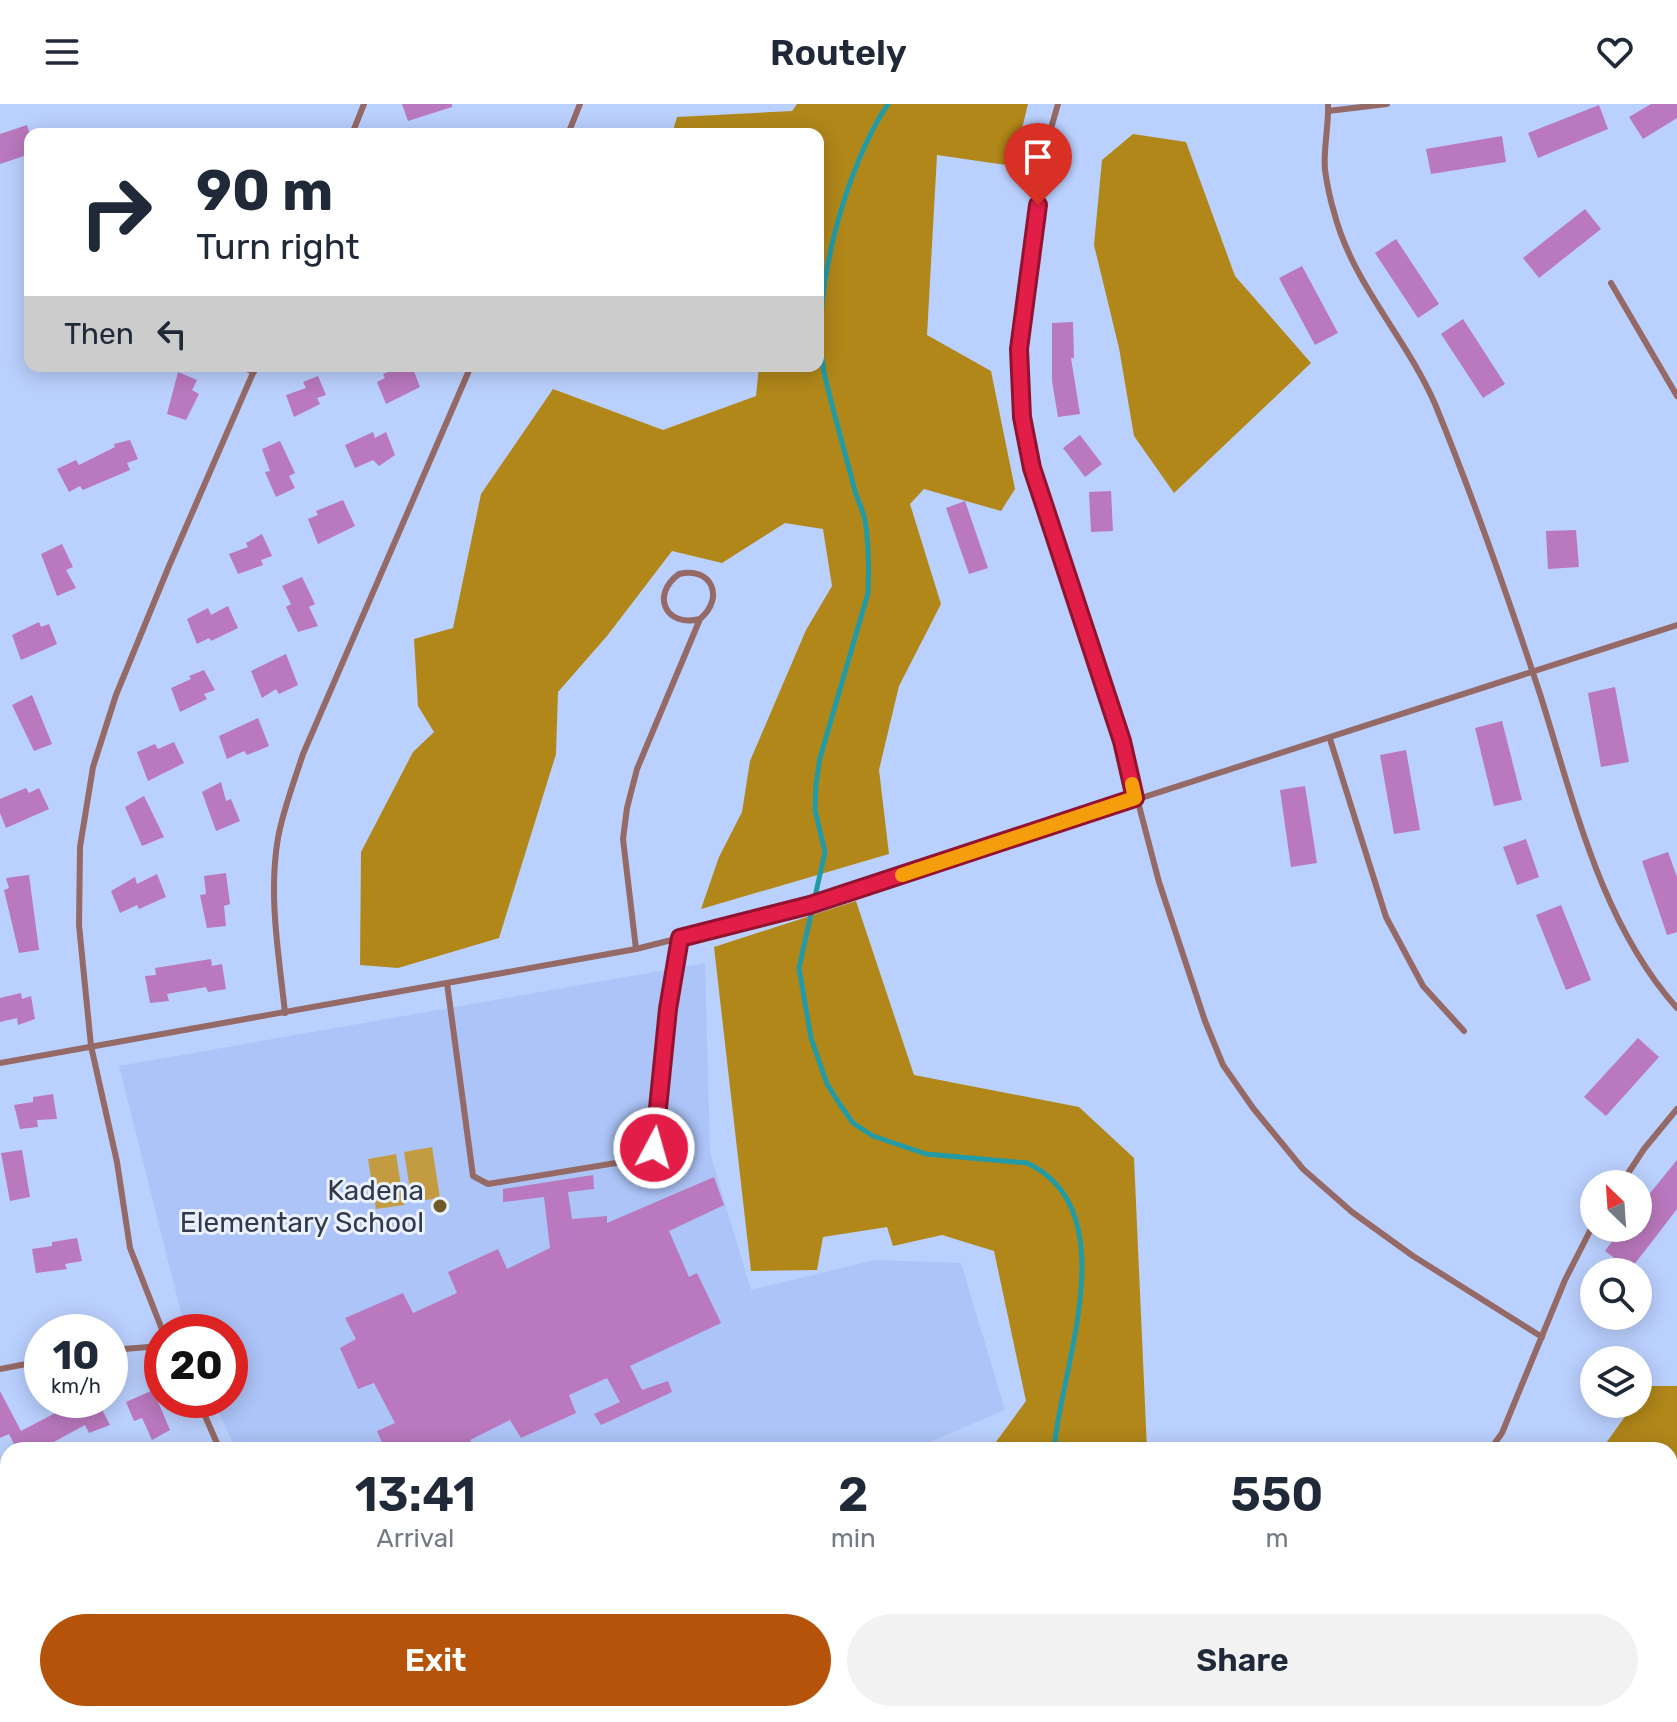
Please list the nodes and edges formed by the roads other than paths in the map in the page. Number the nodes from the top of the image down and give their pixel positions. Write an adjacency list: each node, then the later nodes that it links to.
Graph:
1 (364, 104): 6 (lane)
2 (580, 104): 7 (lane)
3 (1058, 104): 16 (lane)
4 (1387, 104): 5 (lane)
5 (1328, 108): 14 (lane)
6 (354, 128)
7 (570, 128)
8 (1611, 283): 11 (lane)
9 (254, 372): 23 (lane)
10 (468, 372): 21 (lane)
11 (1677, 396)
12 (700, 619): 12 (lane); 18 (lane)
13 (1677, 625): 14 (lane)
14 (1533, 673): 15 (lane); 20 (lane)
15 (1330, 739): 16 (lane); 22 (lane)
16 (1135, 798): 17 (lane); 29 (lane)
17 (680, 938): 18 (lane); 19 (lane)
18 (636, 949): 19 (lane)
19 (447, 983): 21 (lane)
20 (1677, 1008)
21 (285, 1013): 23 (lane)
22 (1464, 1031)
23 (91, 1046): 24 (lane); 28 (lane)
24 (0, 1063)
25 (1677, 1109): 26 (lane)
26 (1630, 1170)
27 (1584, 1242): 29 (lane)
28 (156, 1314)
29 (1542, 1337): 34 (lane)
30 (24, 1364): 31 (lane)
31 (0, 1369)
32 (206, 1418): 33 (lane)
33 (216, 1442)
34 (1496, 1442)

